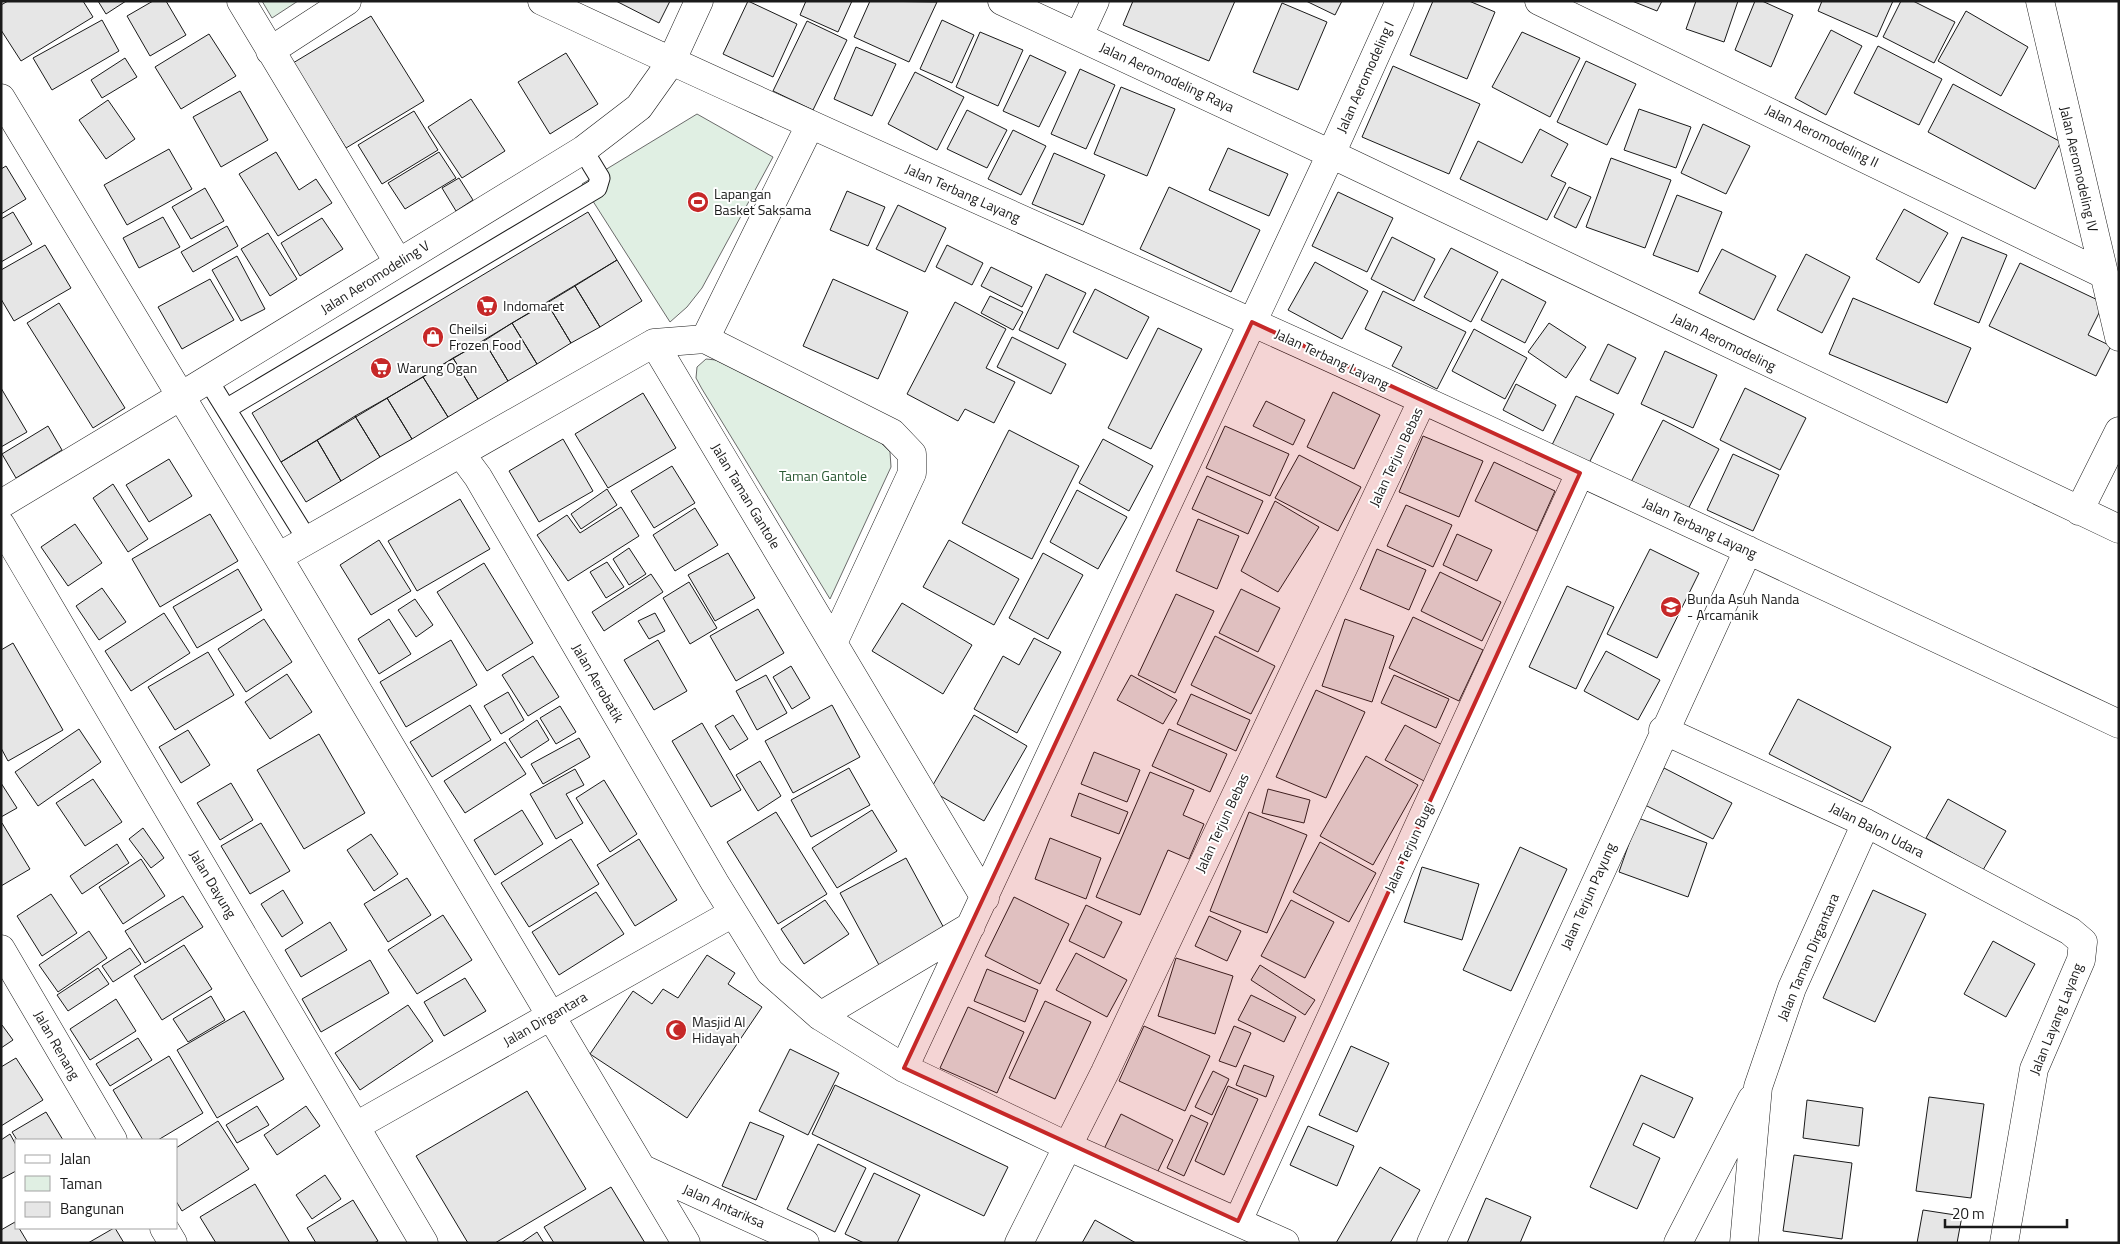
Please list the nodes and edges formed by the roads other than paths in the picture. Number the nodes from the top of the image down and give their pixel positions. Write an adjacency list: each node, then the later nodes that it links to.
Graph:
1 (241, 1): 11 (street)
2 (347, 1): 11 (street)
3 (542, 1): 12 (street, Jalan Terbang Layang)
4 (699, 1): 12 (street, Jalan Aeromodeling V)
5 (1002, 1): 10 (street, Jalan Aeromodeling Raya)
6 (1096, 1): 10 (street)
7 (1400, 1): 16 (street, Jalan Aeromodeling I)
8 (1538, 1): 18 (street, Jalan Aeromodeling II)
9 (2040, 1): 18 (street, Jalan Aeromodeling IV)
10 (1079, 36): 16 (street, Jalan Aeromodeling Raya)
11 (270, 51): 17 (street)
12 (671, 62): 14 (street, Jalan Terbang Layang); 15 (street, Jalan Aeromodeling V)
13 (1, 98): 24 (street)
14 (810, 125): 19 (street, Jalan Terbang Layang); 21 (street)
15 (583, 150): 17 (street, Jalan Aeromodeling V); 26 (lane)
16 (1331, 154): 19 (street, Jalan Aeromodeling I); 31 (street, Jalan Aeromodeling)
17 (398, 262): 23 (street, Jalan Aeromodeling V)
18 (2103, 274): 20 (street, Jalan Aeromodeling IV)
19 (1252, 322): 25 (street, Jalan Terbang Layang); 41 (street, Jalan Aeromodeling I)
20 (2119, 337)
21 (704, 339): 22 (street); 37 (street)
22 (654, 343): 28 (street); 37 (street, Jalan Taman Gantole)
23 (208, 380): 24 (street, Jalan Aeromodeling V); 26 (lane)
24 (181, 396): 30 (street, Jalan Aeromodeling V); 36 (street)
25 (1422, 401): 29 (street, Jalan Terbang Layang); 52 (street, Jalan Terjun Bebas)
26 (226, 408): 34 (lane)
27 (2119, 432): 31 (street)
28 (461, 454): 34 (street); 42 (street, Jalan Aerobatik)
29 (1580, 473): 35 (street, Jalan Terbang Layang); 54 (street, Jalan Terjun Bugi)
30 (1, 504)
31 (2078, 511): 33 (street, Jalan Aeromodeling)
32 (1, 525): 50 (street, Jalan Dayung)
33 (2119, 529)
34 (308, 541): 36 (street)
35 (1748, 550): 38 (street, Jalan Terbang Layang); 39 (street, Jalan Terjun Payung)
36 (278, 557): 46 (street)
37 (834, 641): 41 (street, Jalan Taman Gantole)
38 (2119, 724)
39 (1663, 730): 40 (street, Jalan Balon Udara); 62 (street, Jalan Terjun Payung)
40 (1866, 823): 44 (street, Jalan Balon Udara); 49 (street, Jalan Taman Dirgantara)
41 (984, 898): 43 (street, Jalan Aeromodeling I)
42 (733, 913): 46 (street, Jalan Dirgantara); 47 (street, Jalan Aerobatik)
43 (971, 926): 47 (street); 48 (street, Jalan Aeromodeling I)
44 (2083, 942): 65 (street, Jalan Layang Layang)
45 (1, 949): 51 (street, Jalan Renang)
46 (551, 1016): 50 (street, Jalan Dirgantara); 53 (street)
47 (820, 1016): 48 (street, Jalan Aerobatik)
48 (904, 1068): 52 (street, Jalan Aerobatik)
49 (1758, 1087): 63 (street); 64 (street, Jalan Taman Dirgantara)
50 (356, 1126): 57 (street, Jalan Dayung)
51 (112, 1139)
52 (1068, 1146): 54 (street, Jalan Aerobatik); 60 (street, Jalan Terjun Bebas)
53 (643, 1169): 58 (street); 59 (street, Jalan Antariksa)
54 (1238, 1221): 61 (street, Jalan Aerobatik)
55 (165, 1229): 56 (street)
56 (173, 1243)
57 (424, 1243)
58 (686, 1243)
59 (805, 1243)
60 (1019, 1243)
61 (1285, 1243)
62 (1430, 1243)
63 (1678, 1243)
64 (1744, 1243)
65 (2004, 1243)

